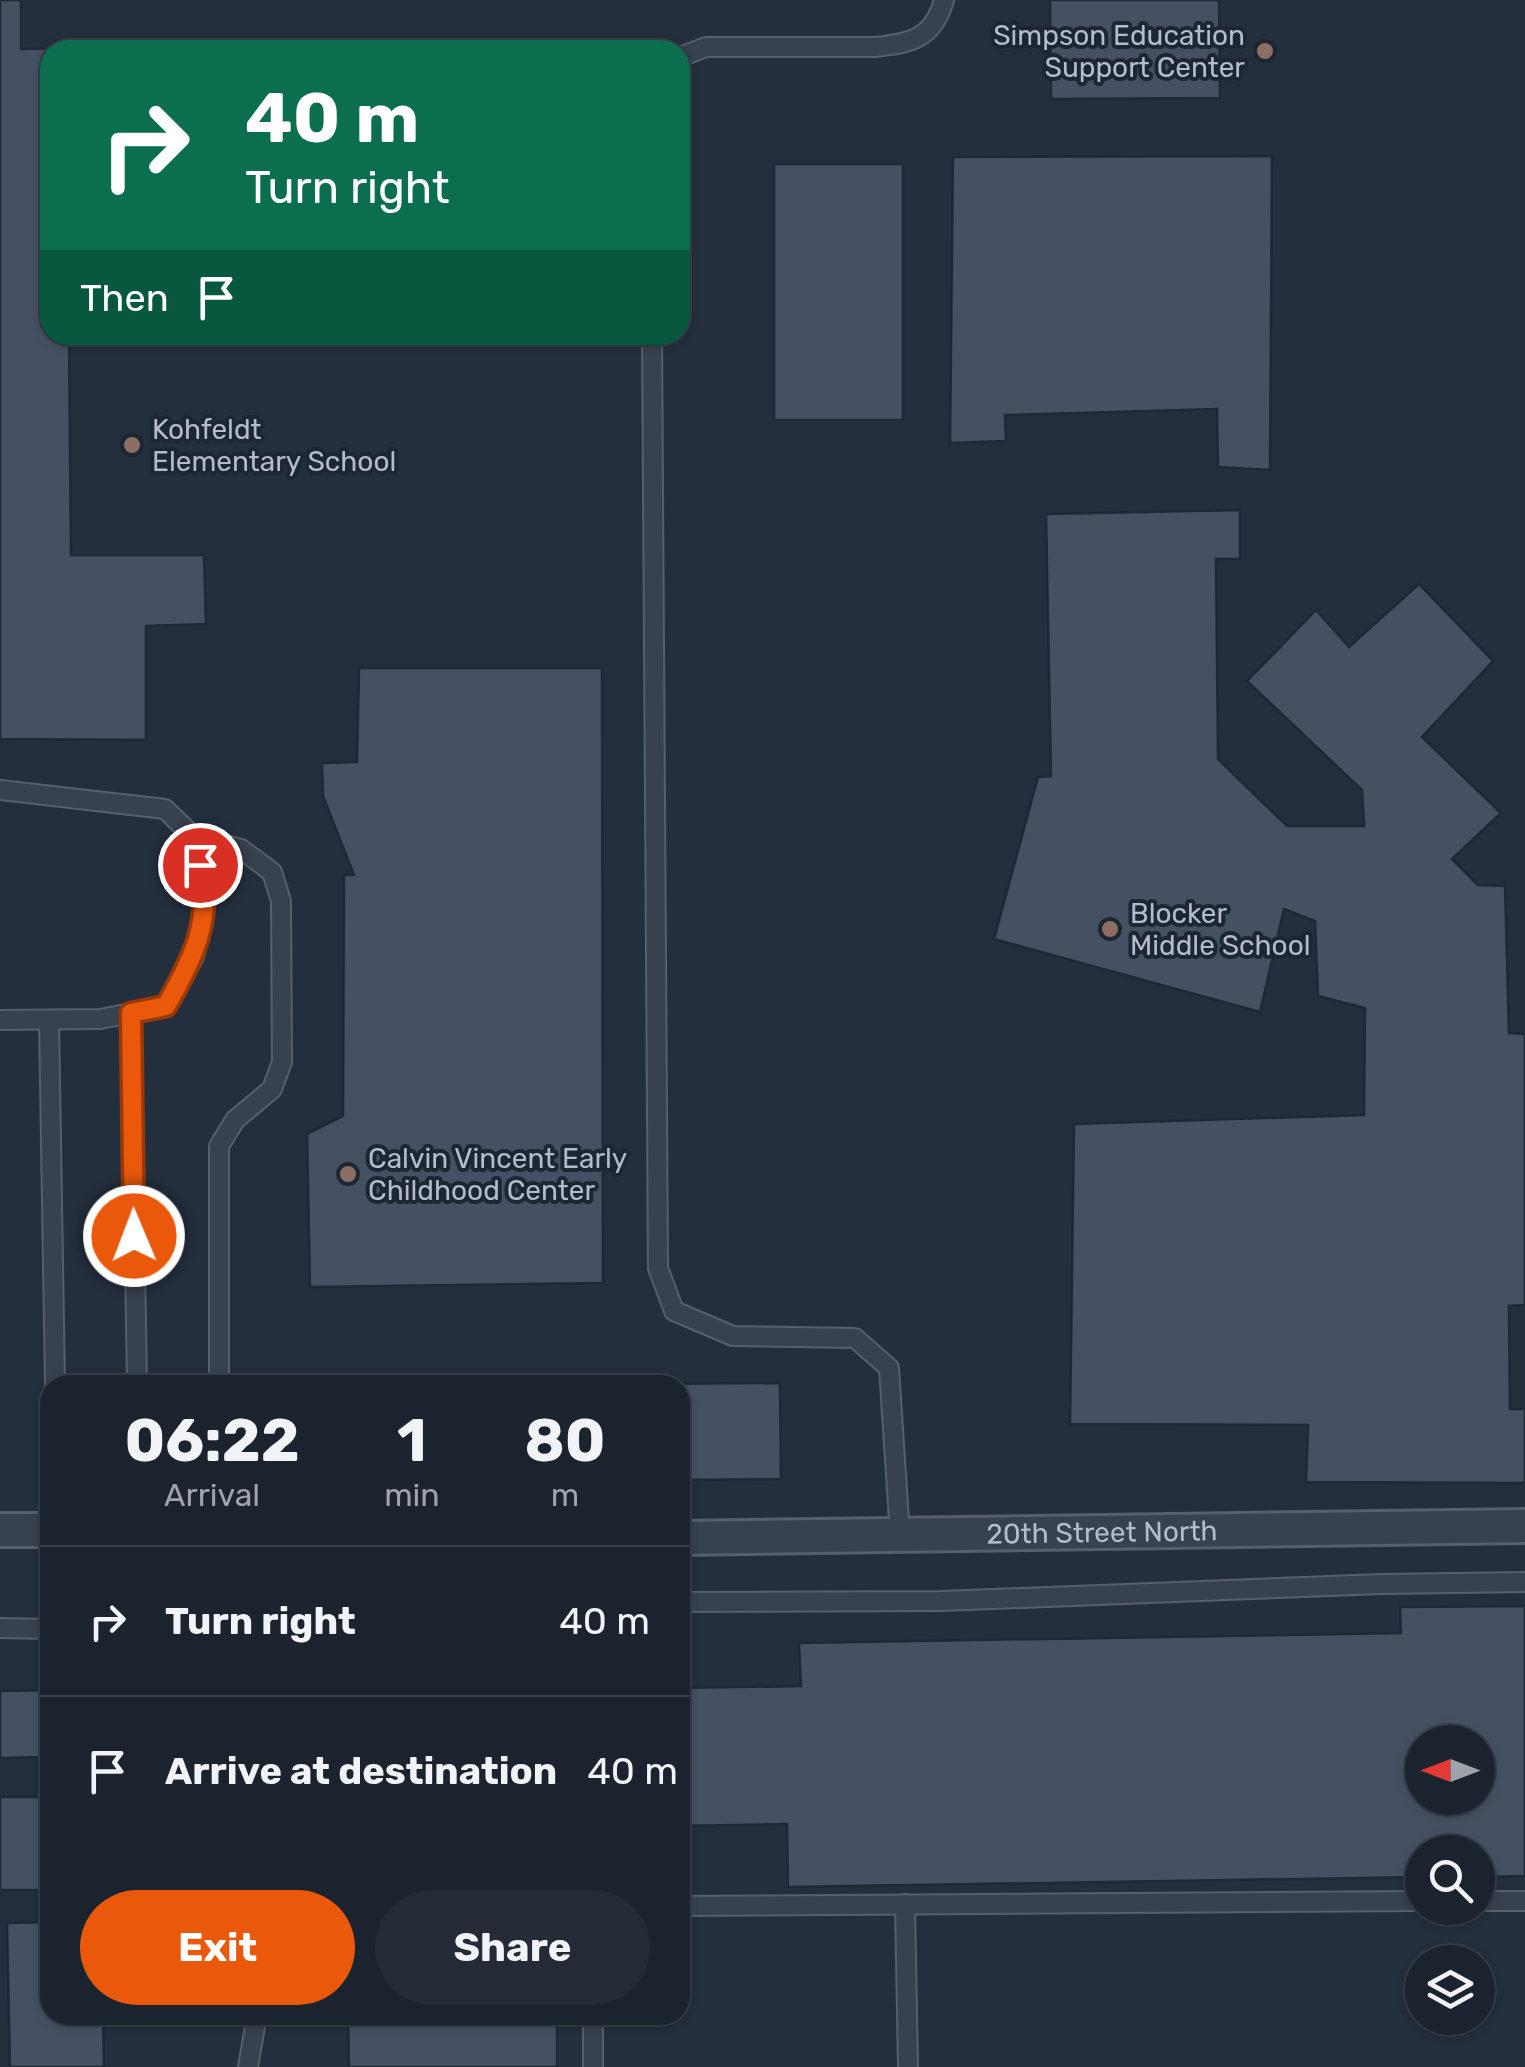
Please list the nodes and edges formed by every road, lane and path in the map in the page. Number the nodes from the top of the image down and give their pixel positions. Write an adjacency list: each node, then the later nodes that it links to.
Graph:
1 (944, 0): 2 (lane)
2 (690, 53)
3 (652, 345): 15 (lane)
4 (0, 790): 5 (lane)
5 (194, 837): 6 (lane); 11 (lane)
6 (131, 1013): 8 (lane); 10 (lane)
7 (0, 1020): 8 (lane)
8 (49, 1020): 9 (lane)
9 (55, 1375)
10 (136, 1375)
11 (219, 1375)
12 (1525, 1526): 15 (street, 20th Street North)
13 (0, 1530): 14 (street)
14 (40, 1530)
15 (900, 1536): 16 (street, 20th Street North)
16 (690, 1538)
17 (1525, 1582): 18 (lane)
18 (690, 1602)
19 (0, 1628): 20 (lane)
20 (40, 1629)
21 (1405, 1901): 24 (lane)
22 (1495, 1901): 23 (lane)
23 (1525, 1901)
24 (905, 1904): 25 (lane); 30 (lane)
25 (690, 1906)
26 (255, 2025): 28 (lane)
27 (593, 2025): 29 (lane)
28 (248, 2067)
29 (593, 2067)
30 (908, 2067)

